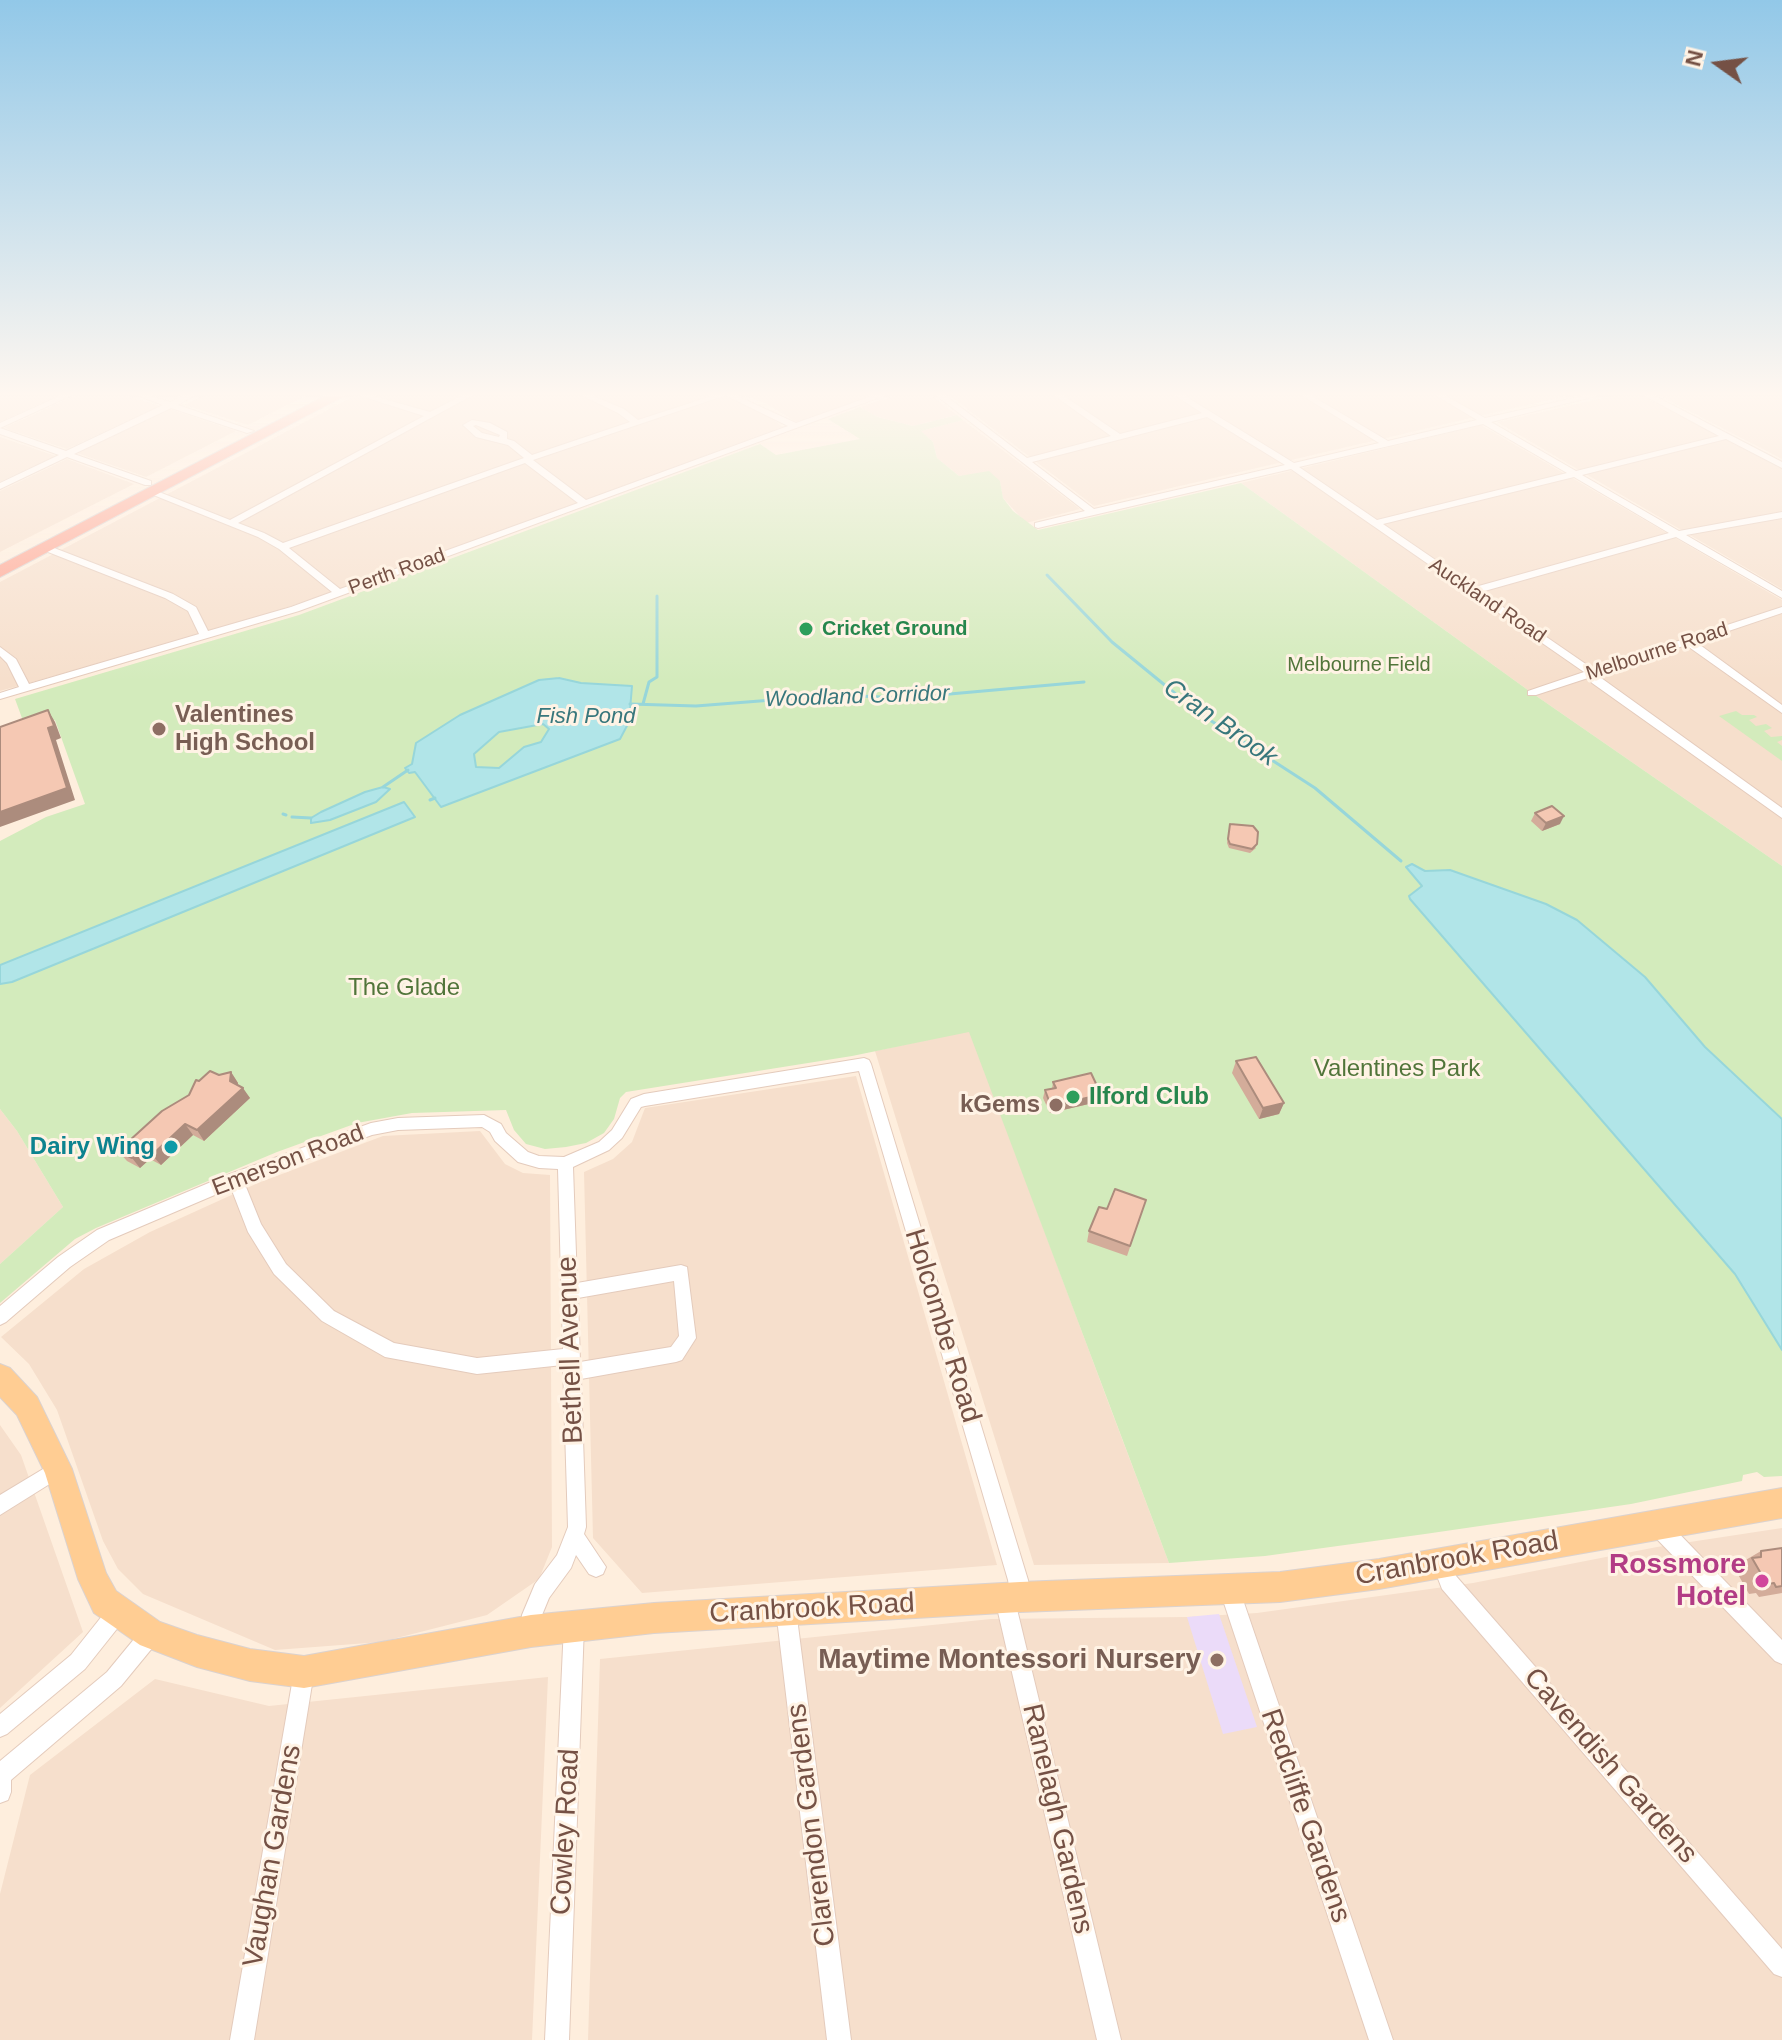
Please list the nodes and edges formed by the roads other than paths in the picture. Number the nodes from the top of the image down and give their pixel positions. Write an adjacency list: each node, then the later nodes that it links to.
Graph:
1 (142, 491): 22 (highway)
2 (144, 491): 21 (highway)
3 (157, 491): 16 (street)
4 (290, 491): 16 (street)
5 (438, 491): 20 (street)
6 (569, 491): 13 (street)
7 (616, 491): 13 (street, Perth Road)
8 (1065, 491): 14 (street)
9 (1180, 491): 14 (street)
10 (1328, 491): 17 (street, Auckland Road)
11 (1511, 491): 17 (street)
12 (1605, 491): 19 (street)
13 (584, 503): 25 (street, Perth Road)
14 (1092, 512): 18 (street)
15 (1782, 515): 19 (street)
16 (233, 522): 20 (street)
17 (1374, 524): 24 (street, Auckland Road)
18 (1038, 525)
19 (1676, 534): 24 (street); 26 (street)
20 (282, 547): 25 (street)
21 (46, 548): 23 (highway); 28 (street)
22 (0, 560)
23 (0, 572)
24 (1472, 591): 31 (street, Auckland Road)
25 (339, 593): 28 (street, Perth Road)
26 (1782, 595)
27 (1782, 610): 29 (street, Melbourne Road)
28 (205, 636): 32 (street, Perth Road)
29 (1690, 643): 31 (street, Melbourne Road); 35 (street)
30 (0, 650): 32 (street)
31 (1593, 674): 33 (street, Melbourne Road); 36 (street, Auckland Road)
32 (26, 689): 34 (street, Perth Road)
33 (1532, 693)
34 (0, 696)
35 (1782, 710)
36 (1782, 814)
37 (565, 1163): 38 (street, Emerson Road); 39 (street, Bethell Avenue); 51 (street, Holcombe Road)
38 (235, 1179): 40 (street, Emerson Road); 41 (street)
39 (569, 1292): 41 (street, Bethell Avenue); 41 (street)
40 (0, 1317)
41 (572, 1364): 47 (street, Bethell Avenue)
42 (0, 1377): 43 (main road, Cranbrook Road)
43 (58, 1469): 45 (street); 53 (main road, Cranbrook Road)
44 (1782, 1503): 46 (main road, Cranbrook Road)
45 (0, 1506)
46 (1657, 1525): 48 (main road, Cranbrook Road); 57 (street)
47 (575, 1537): 49 (street); 55 (street, Bethell Avenue)
48 (1442, 1563): 50 (main road, Cranbrook Road); 61 (street, Cavendish Gardens)
49 (596, 1567)
50 (1230, 1591): 51 (main road, Cranbrook Road); 66 (street, Redcliffe Gardens)
51 (1012, 1598): 52 (main road, Cranbrook Road); 65 (street, Ranelagh Gardens)
52 (786, 1610): 54 (main road, Cranbrook Road); 64 (street, Clarendon Gardens)
53 (117, 1613): 56 (main road, Cranbrook Road); 59 (street)
54 (574, 1625): 55 (main road, Cranbrook Road); 63 (street, Cowley Road)
55 (531, 1631): 58 (main road, Cranbrook Road)
56 (151, 1634): 58 (main road, Cranbrook Road); 60 (street)
57 (1782, 1654)
58 (304, 1672): 62 (street, Vaughan Gardens)
59 (0, 1727)
60 (0, 1778)
61 (1782, 1966)
62 (242, 2040)
63 (557, 2040)
64 (839, 2040)
65 (1109, 2040)
66 (1381, 2040)

